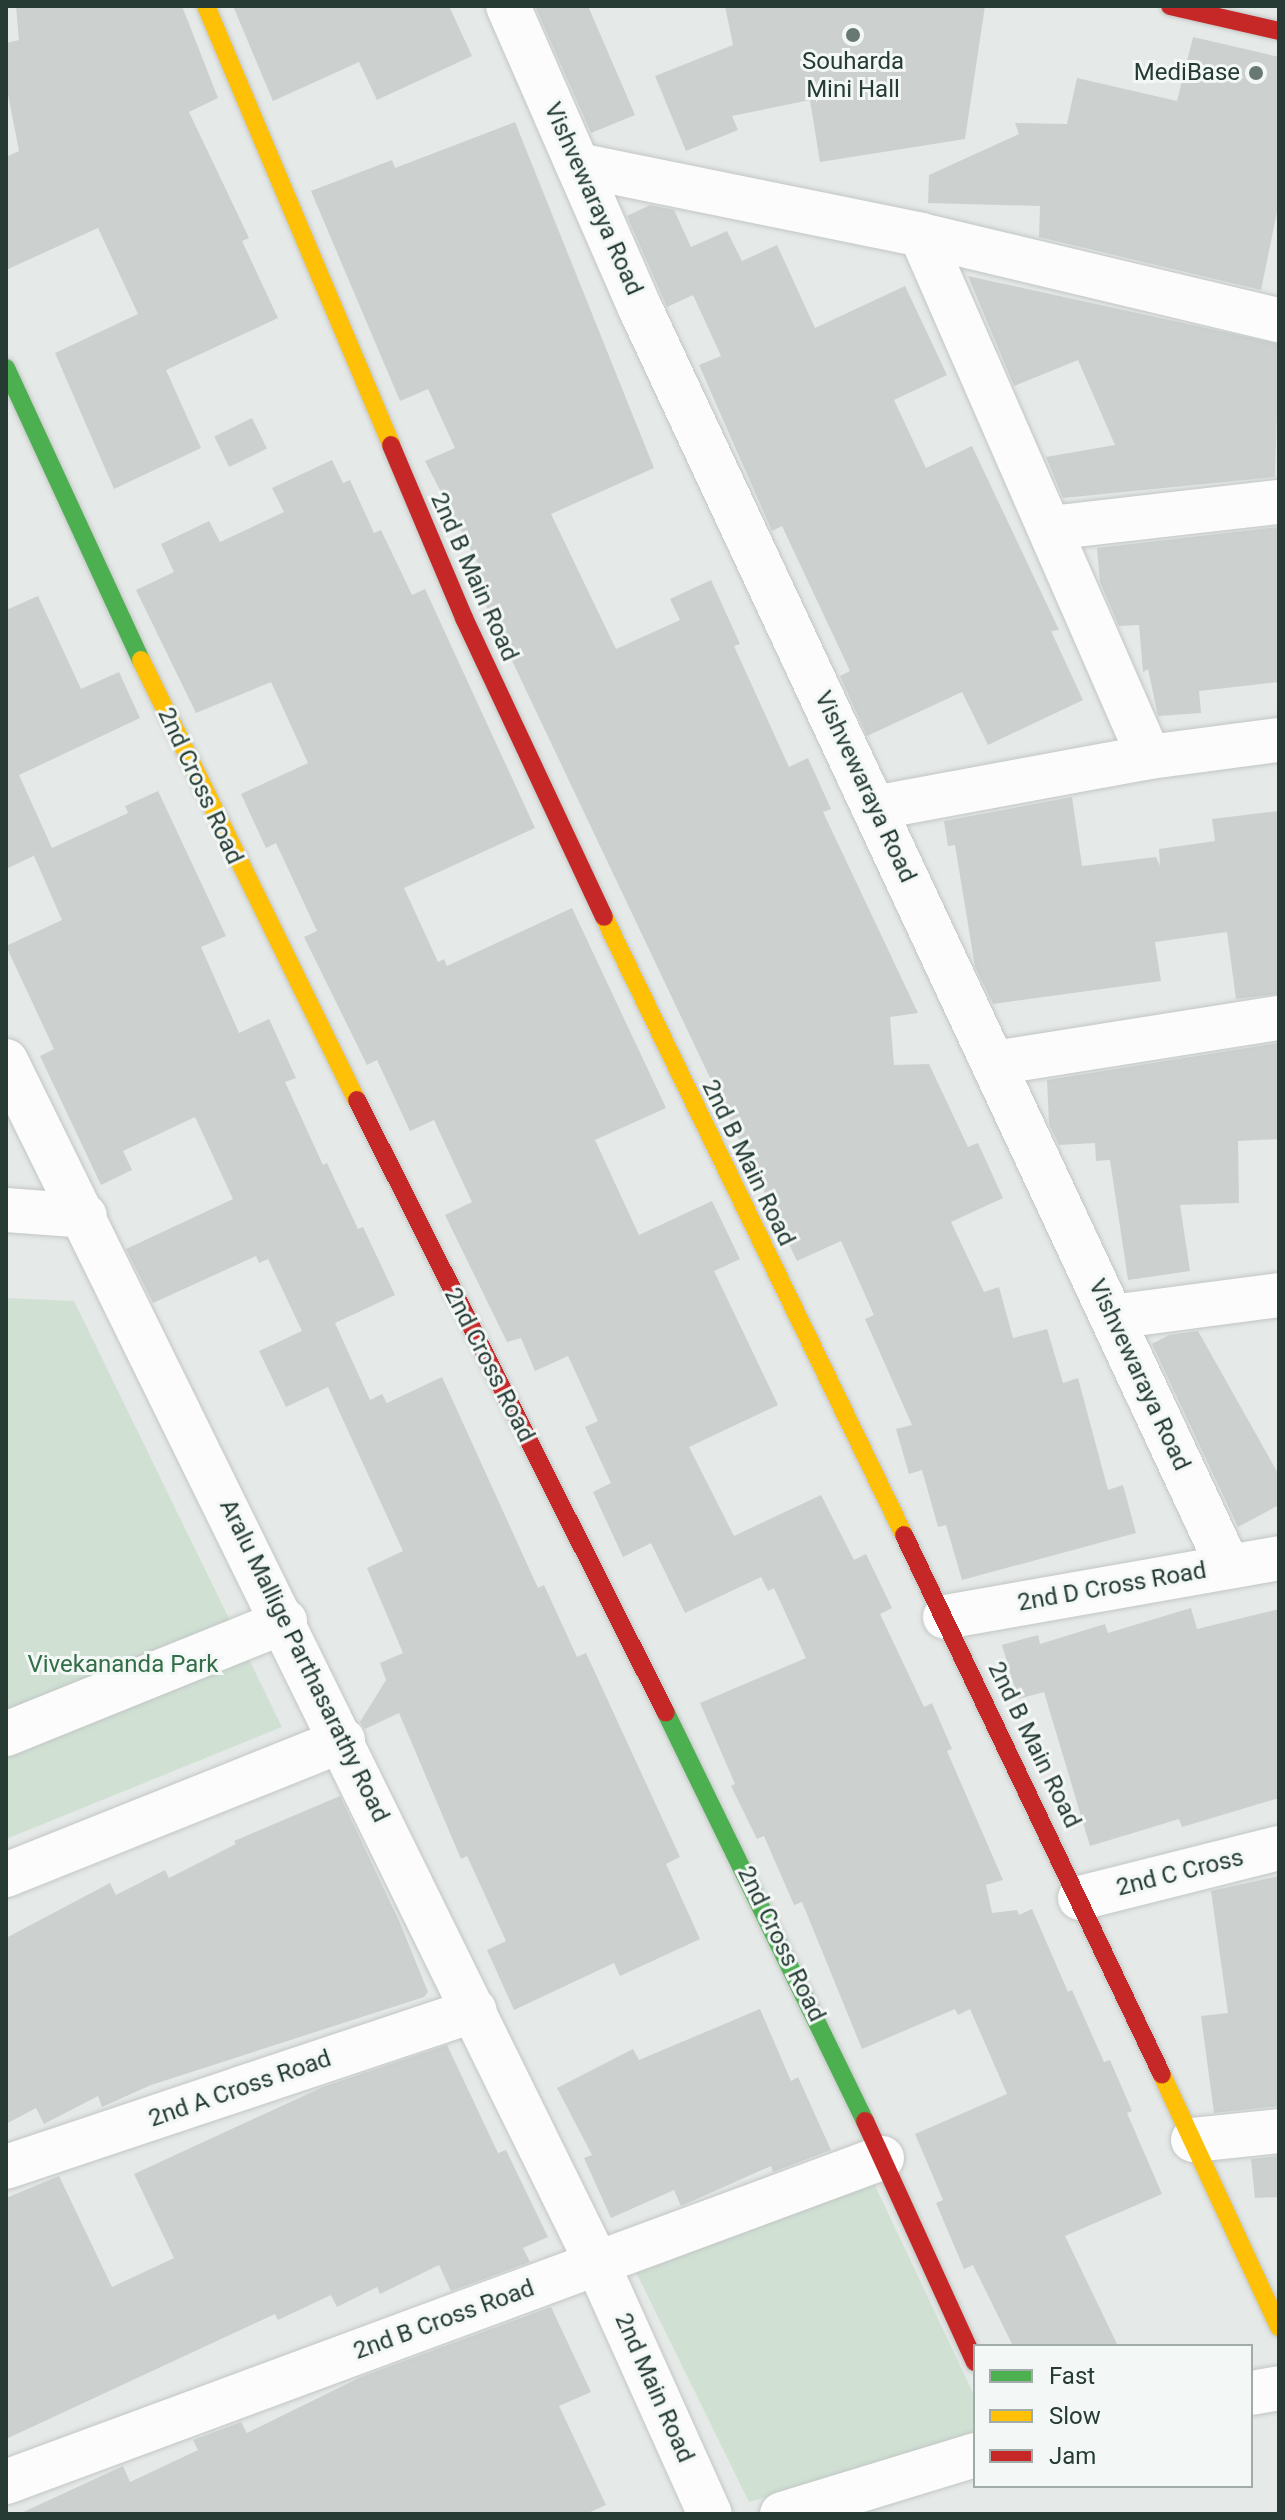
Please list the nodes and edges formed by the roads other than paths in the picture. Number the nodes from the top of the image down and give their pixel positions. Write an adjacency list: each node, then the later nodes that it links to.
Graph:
1 (206, 6): 23 (street, 2nd B Main Road)
2 (508, 6): 5 (street, Vishvewaraya Road)
3 (1170, 6): 4 (street)
4 (1279, 31)
5 (578, 165): 6 (street); 13 (street, Vishvewaraya Road)
6 (921, 235): 7 (street); 10 (street)
7 (1279, 320)
8 (6, 368): 33 (street, 2nd Cross Road)
9 (1279, 502): 10 (street)
10 (1050, 528): 12 (street)
11 (1279, 740): 12 (street)
12 (1149, 757): 13 (street)
13 (875, 808): 16 (street, Vishvewaraya Road)
14 (1279, 1018): 16 (street)
15 (6, 1061): 18 (street, Aralu Mallige Parthasarathy Road)
16 (994, 1063): 20 (street, Vishvewaraya Road)
17 (6, 1210): 18 (street)
18 (85, 1216): 24 (street, Aralu Mallige Parthasarathy Road)
19 (1279, 1295): 20 (street)
20 (1112, 1317): 22 (street, Vishvewaraya Road)
21 (1279, 1558): 22 (street, 2nd D Cross Road)
22 (1228, 1566): 23 (street, 2nd D Cross Road)
23 (945, 1617): 29 (street, 2nd B Main Road)
24 (285, 1621): 25 (street); 26 (street, Aralu Mallige Parthasarathy Road)
25 (6, 1734)
26 (343, 1740): 28 (street); 30 (street, Aralu Mallige Parthasarathy Road)
27 (1279, 1848): 29 (street, 2nd C Cross)
28 (6, 1875)
29 (1080, 1898): 32 (street, 2nd B Main Road)
30 (474, 2010): 34 (street, 2nd A Cross Road); 35 (street, Aralu Mallige Parthasarathy Road)
31 (1279, 2131): 32 (street)
32 (1193, 2140): 36 (street, 2nd B Main Road)
33 (882, 2158): 35 (street, 2nd B Cross Road); 37 (street, 2nd Cross Road)
34 (6, 2167)
35 (597, 2263): 41 (street, 2nd B Cross Road); 42 (street, 2nd Main Road)
36 (1279, 2327)
37 (973, 2358)
38 (1279, 2388): 39 (street)
39 (1253, 2393)
40 (973, 2456): 43 (street)
41 (6, 2482)
42 (710, 2514)
43 (782, 2514)

